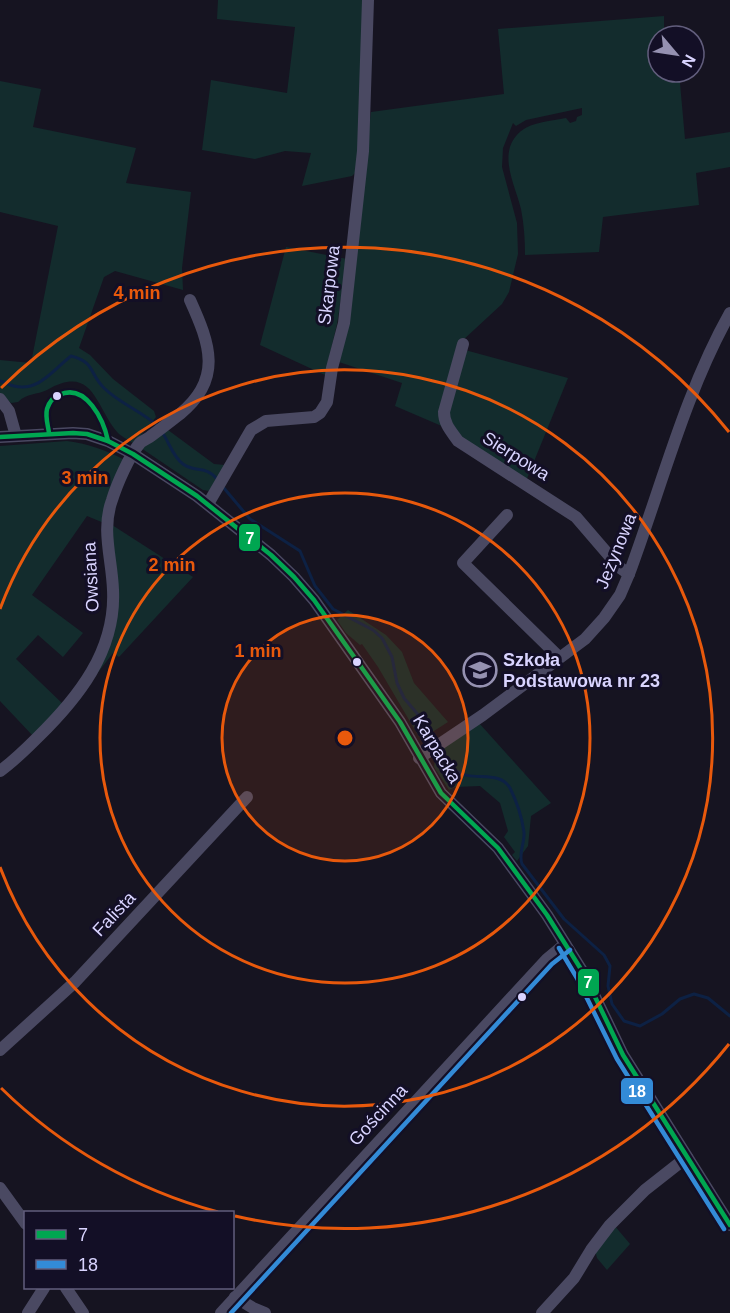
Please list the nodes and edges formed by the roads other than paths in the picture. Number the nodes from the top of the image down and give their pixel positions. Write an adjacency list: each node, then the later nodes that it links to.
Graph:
1 (368, 0): 9 (street, Skarpowa)
2 (190, 300): 8 (street)
3 (730, 313): 11 (street, Jeżynowa)
4 (463, 344): 11 (street, Sierpowa)
5 (0, 399): 6 (street)
6 (16, 436): 7 (street, Karpacka); 8 (street, Karpacka)
7 (0, 437)
8 (133, 454): 9 (street, Karpacka); 14 (street, Owsiana)
9 (208, 504): 13 (street, Karpacka)
10 (507, 515): 12 (street)
11 (629, 574): 12 (street, Jeżynowa)
12 (560, 657): 13 (street, Jeżynowa)
13 (419, 758): 16 (street, Karpacka)
14 (0, 771)
15 (247, 796): 17 (street, Falista)
16 (565, 944): 18 (street, Karpacka); 24 (street, Gościnna)
17 (0, 1050)
18 (687, 1157): 21 (street, Karpacka); 29 (street)
19 (0, 1188): 20 (street)
20 (24, 1221)
21 (730, 1225)
22 (43, 1289): 25 (street)
23 (67, 1289): 26 (street)
24 (235, 1297): 27 (street, Gościnna); 28 (street)
25 (28, 1313)
26 (83, 1313)
27 (221, 1313)
28 (265, 1313)
29 (542, 1313)

